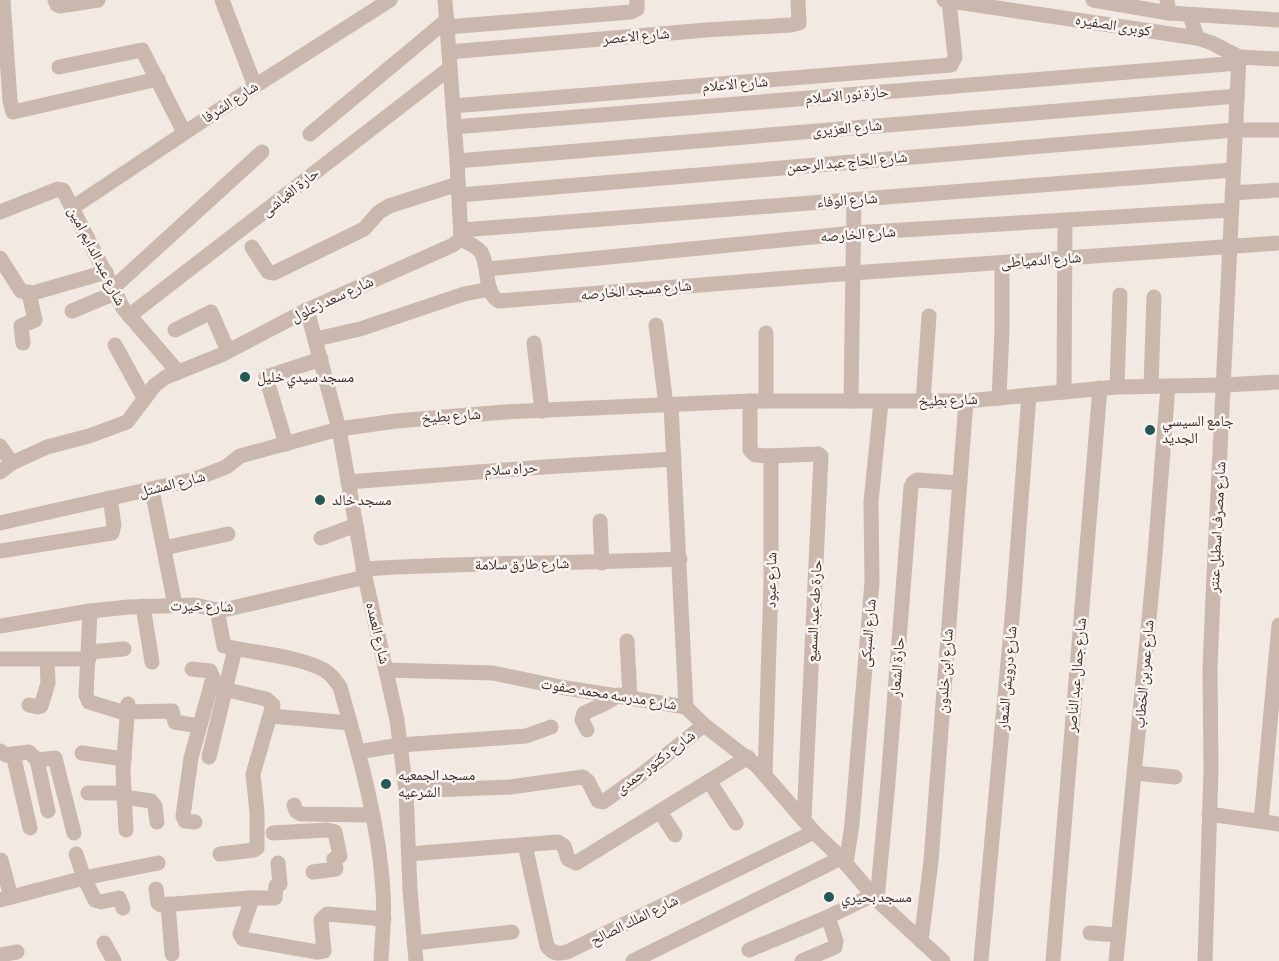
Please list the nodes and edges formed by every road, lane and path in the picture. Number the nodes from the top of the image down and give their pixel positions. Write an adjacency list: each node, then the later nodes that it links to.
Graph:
1 (3, 0): 17 (street)
2 (55, 0): 3 (street)
3 (98, 0)
4 (222, 0): 26 (street)
5 (390, 0): 26 (street, شارع الشرفا)
6 (446, 0): 16 (street)
7 (637, 0): 16 (street)
8 (798, 0): 19 (street, شارع الاعصر)
9 (944, 0): 11 (street, كوبرى الصفيره)
10 (1093, 0): 12 (street)
11 (949, 1): 18 (street, كوبرى الصفيره); 29 (street, شارع الاعلام)
12 (1110, 2): 13 (street)
13 (1168, 7): 14 (street)
14 (1190, 15): 15 (street); 18 (street)
15 (1279, 20)
16 (447, 23): 19 (street); 34 (street)
17 (2, 24): 20 (street)
18 (1197, 38): 22 (street, كوبرى الصفيره)
19 (449, 52): 24 (street)
20 (3, 54): 28 (street)
21 (1279, 59): 22 (street, كوبرى الصفيره)
22 (1239, 60): 27 (street, شارع مصرف اسطبل عنتر); 30 (street, حارة نور الاسلام)
23 (59, 67): 25 (street)
24 (450, 69): 29 (street); 64 (street, حارة الغباشى)
25 (158, 79): 28 (street); 33 (street)
26 (255, 86): 33 (street, شارع الشرفا)
27 (1237, 96): 31 (street, شارع مصرف اسطبل عنتر); 36 (street, شارع العزيرى)
28 (5, 102)
29 (453, 106): 30 (street)
30 (454, 127): 36 (street)
31 (1235, 130): 32 (street, شارع الحاج عبد الرحمن); 37 (street, شارع مصرف اسطبل عنتر); 38 (street, شارع الحاج عبد الرحمن)
32 (1279, 130)
33 (184, 132): 42 (street, شارع الشرفا)
34 (310, 134)
35 (262, 152): 58 (street)
36 (457, 161): 38 (street)
37 (1233, 170): 40 (street, شارع مصرف اسطبل عنتر); 41 (street, شارع الوفاء)
38 (459, 189): 47 (street); 50 (street, شارع الحاج عبد الرحمن)
39 (1279, 190): 40 (street)
40 (1232, 193): 43 (street, شارع مصرف اسطبل عنتر)
41 (854, 200): 46 (street); 47 (street, شارع الوفاء)
42 (72, 208): 44 (street, شارع عبد الدايم امين); 55 (street, شارع عبد الدايم امين)
43 (1231, 210): 45 (street, شارع الخارصه); 49 (street, شارع مصرف اسطبل عنتر)
44 (0, 212)
45 (1065, 221): 46 (street, شارع الخارصه); 52 (street)
46 (853, 233): 54 (street, شارع الخارصه); 56 (street)
47 (461, 235): 54 (street); 62 (street, شارع سعد زعلول)
48 (1279, 243): 49 (street, شارع الدمياطى)
49 (1229, 246): 52 (street, شارع الدمياطى); 79 (street, شارع مصرف اسطبل عنتر)
50 (252, 247)
51 (0, 258): 59 (street)
52 (1065, 259): 53 (street, شارع الدمياطى); 82 (street)
53 (1002, 263): 56 (street, شارع الدمياطى); 85 (street)
54 (487, 269): 57 (street)
55 (106, 272): 58 (street, شارع عبد الدايم امين); 59 (street)
56 (852, 273): 57 (street, شارع مسجد الخارصه); 88 (street)
57 (490, 289): 69 (street)
58 (114, 290): 63 (street); 64 (street, شارع عبد الدايم امين)
59 (29, 293): 70 (street)
60 (1120, 295): 80 (street)
61 (1154, 297): 77 (street)
62 (307, 310): 69 (street, شارع العمده); 73 (street, شارع سعد زعلول)
63 (72, 311)
64 (129, 316): 75 (street, شارع عبد الدايم امين)
65 (929, 316): 91 (street)
66 (656, 325): 92 (street)
67 (175, 330): 73 (street)
68 (766, 333): 87 (street)
69 (316, 339): 74 (street, شارع العمده)
70 (23, 343)
71 (534, 343): 93 (street)
72 (115, 345): 84 (street)
73 (228, 351): 75 (street, شارع سعد زعلول)
74 (321, 359): 94 (street, شارع العمده); 95 (street)
75 (178, 372): 84 (street, شارع سعد زعلول)
76 (1279, 382): 79 (street, شارع بطيخ)
77 (1151, 386): 78 (street, شارع بطيخ); 80 (street, شارع بطيخ)
78 (1168, 386): 79 (street, شارع بطيخ); 148 (street, شارع عمر بن الخطاب)
79 (1224, 386): 158 (street, شارع مصرف اسطبل عنتر)
80 (1117, 387): 81 (street, شارع بطيخ)
81 (1100, 388): 82 (street, شارع بطيخ); 211 (street, شارع جمال عبد الناصر)
82 (1064, 392): 83 (street, شارع بطيخ)
83 (1029, 395): 85 (street, شارع بطيخ); 210 (street, شارع درويش الشعار)
84 (144, 398): 99 (street, شارع سعد زعلول)
85 (999, 398): 89 (street, شارع بطيخ)
86 (750, 401): 87 (street, شارع بطيخ); 92 (street, شارع بطيخ); 97 (street)
87 (766, 401): 88 (street, شارع بطيخ)
88 (850, 401): 90 (street, شارع بطيخ)
89 (966, 401): 91 (street, شارع بطيخ); 101 (street, شارع ابن خلدون)
90 (881, 402): 91 (street, شارع بطيخ); 177 (street, شارع السبكى)
91 (923, 402)
92 (669, 405): 93 (street, شارع بطيخ); 98 (street)
93 (542, 411): 94 (street, شارع بطيخ)
94 (339, 429): 95 (street, شارع المشتل); 100 (street, شارع العمده)
95 (286, 444): 102 (street, شارع المشتل)
96 (0, 447): 99 (street)
97 (768, 456): 149 (street, شارع عبود); 166 (street, حارة طه عبد السميع)
98 (674, 459): 100 (street, حراه سلام); 111 (street)
99 (6, 468)
100 (348, 482): 106 (street, شارع العمده)
101 (960, 483): 187 (street, حارة الشعار); 197 (street, شارع ابن خلدون)
102 (152, 490): 103 (street, شارع المشتل); 109 (street)
103 (110, 498): 105 (street, شارع المشتل); 110 (street)
104 (600, 521): 112 (street)
105 (0, 523)
106 (356, 525): 108 (street); 113 (street, شارع العمده)
107 (228, 534): 109 (street)
108 (321, 538)
109 (164, 548): 114 (street)
110 (0, 551)
111 (680, 559): 112 (street, شارع طارق سلامة); 133 (street)
112 (602, 563): 113 (street, شارع طارق سلامة)
113 (364, 573): 116 (street, شارع خيرت); 128 (street, شارع العمده)
114 (175, 605): 115 (street, شارع خيرت); 116 (street, شارع خيرت)
115 (143, 606): 117 (street, شارع خيرت); 126 (street)
116 (217, 609): 121 (street)
117 (90, 610): 119 (street, شارع خيرت); 123 (street)
118 (1279, 624): 160 (street)
119 (0, 626)
120 (627, 641): 130 (street)
121 (235, 648): 129 (street); 135 (street)
122 (124, 649): 123 (street)
123 (89, 656): 125 (street); 132 (street)
124 (0, 659): 125 (street)
125 (47, 660): 131 (street)
126 (152, 662)
127 (192, 669): 129 (street)
128 (387, 670): 130 (street, شارع مدرسه محمد صفوت); 140 (street, شارع العمده)
129 (218, 688): 134 (street); 137 (street); 144 (street)
130 (624, 697): 133 (street, شارع مدرسه محمد صفوت); 139 (street)
131 (29, 705)
132 (127, 706): 137 (street); 146 (street)
133 (686, 707): 136 (street, شارع مدرسه محمد صفوت)
134 (271, 716): 135 (street); 174 (street)
135 (350, 723): 141 (street)
136 (704, 725): 145 (street, شارع مدرسه محمد صفوت); 152 (street, شارع دكتور حمدى)
137 (199, 726): 162 (street)
138 (551, 727): 140 (street)
139 (587, 730)
140 (400, 745): 141 (street); 152 (street, شارع العمده)
141 (358, 752): 159 (street)
142 (3, 753): 147 (street); 167 (street)
143 (82, 753): 146 (street)
144 (209, 757)
145 (748, 757): 149 (street, شارع مدرسه محمد صفوت); 151 (street)
146 (124, 759): 154 (street)
147 (37, 760): 156 (street); 169 (street)
148 (1135, 773): 150 (street); 196 (street, شارع عمر بن الخطاب)
149 (765, 775): 166 (street, شارع مدرسه محمد صفوت)
150 (1175, 777)
151 (709, 781): 157 (street); 164 (street)
152 (406, 791): 175 (street, شارع العمده)
153 (88, 793): 154 (street)
154 (124, 795): 161 (street); 168 (street)
155 (294, 805): 163 (street)
156 (48, 811)
157 (660, 812): 171 (street); 172 (street)
158 (1209, 814): 160 (street); 213 (street, شارع مصرف اسطبل عنتر)
159 (372, 815): 163 (street); 186 (street)
160 (1262, 821): 165 (street)
161 (157, 822)
162 (195, 822)
163 (327, 822): 170 (street); 180 (street)
164 (735, 823)
165 (1279, 824)
166 (809, 826): 172 (street, شارع الملك الصالح); 177 (street, شارع مدرسه محمد صفوت)
167 (30, 828)
168 (126, 830)
169 (74, 833)
170 (273, 833)
171 (675, 835)
172 (525, 845): 175 (street)
173 (76, 854): 181 (street)
174 (220, 854)
175 (409, 854): 185 (street, شارع العمده)
176 (1, 860): 189 (street)
177 (844, 861): 187 (street, شارع مدرسه محمد صفوت); 207 (street)
178 (158, 863): 181 (street)
179 (278, 863): 183 (street)
180 (313, 873)
181 (84, 878): 189 (street); 191 (street)
182 (259, 885): 183 (street)
183 (277, 885): 188 (street)
184 (156, 889): 190 (street)
185 (410, 890): 186 (street); 199 (street, شارع العمده)
186 (383, 891): 193 (street)
187 (875, 897): 192 (street); 197 (street, شارع مدرسه محمد صفوت)
188 (249, 898): 190 (street); 193 (street)
189 (5, 899)
190 (168, 904): 202 (street)
191 (123, 908)
192 (828, 917): 200 (street); 208 (street)
193 (384, 919): 205 (street)
194 (512, 932): 199 (street)
195 (1090, 933): 196 (street)
196 (1118, 935): 212 (street, شارع عمر بن الخطاب)
197 (921, 941): 209 (street, شارع مدرسه محمد صفوت)
198 (104, 943): 204 (street)
199 (414, 943): 206 (street, شارع العمده)
200 (749, 950)
201 (17, 952): 203 (street)
202 (172, 954)
203 (0, 955)
204 (114, 961)
205 (381, 961)
206 (416, 961)
207 (633, 961)
208 (802, 961)
209 (943, 961)
210 (981, 961)
211 (1053, 961)
212 (1116, 961)
213 (1204, 961)

